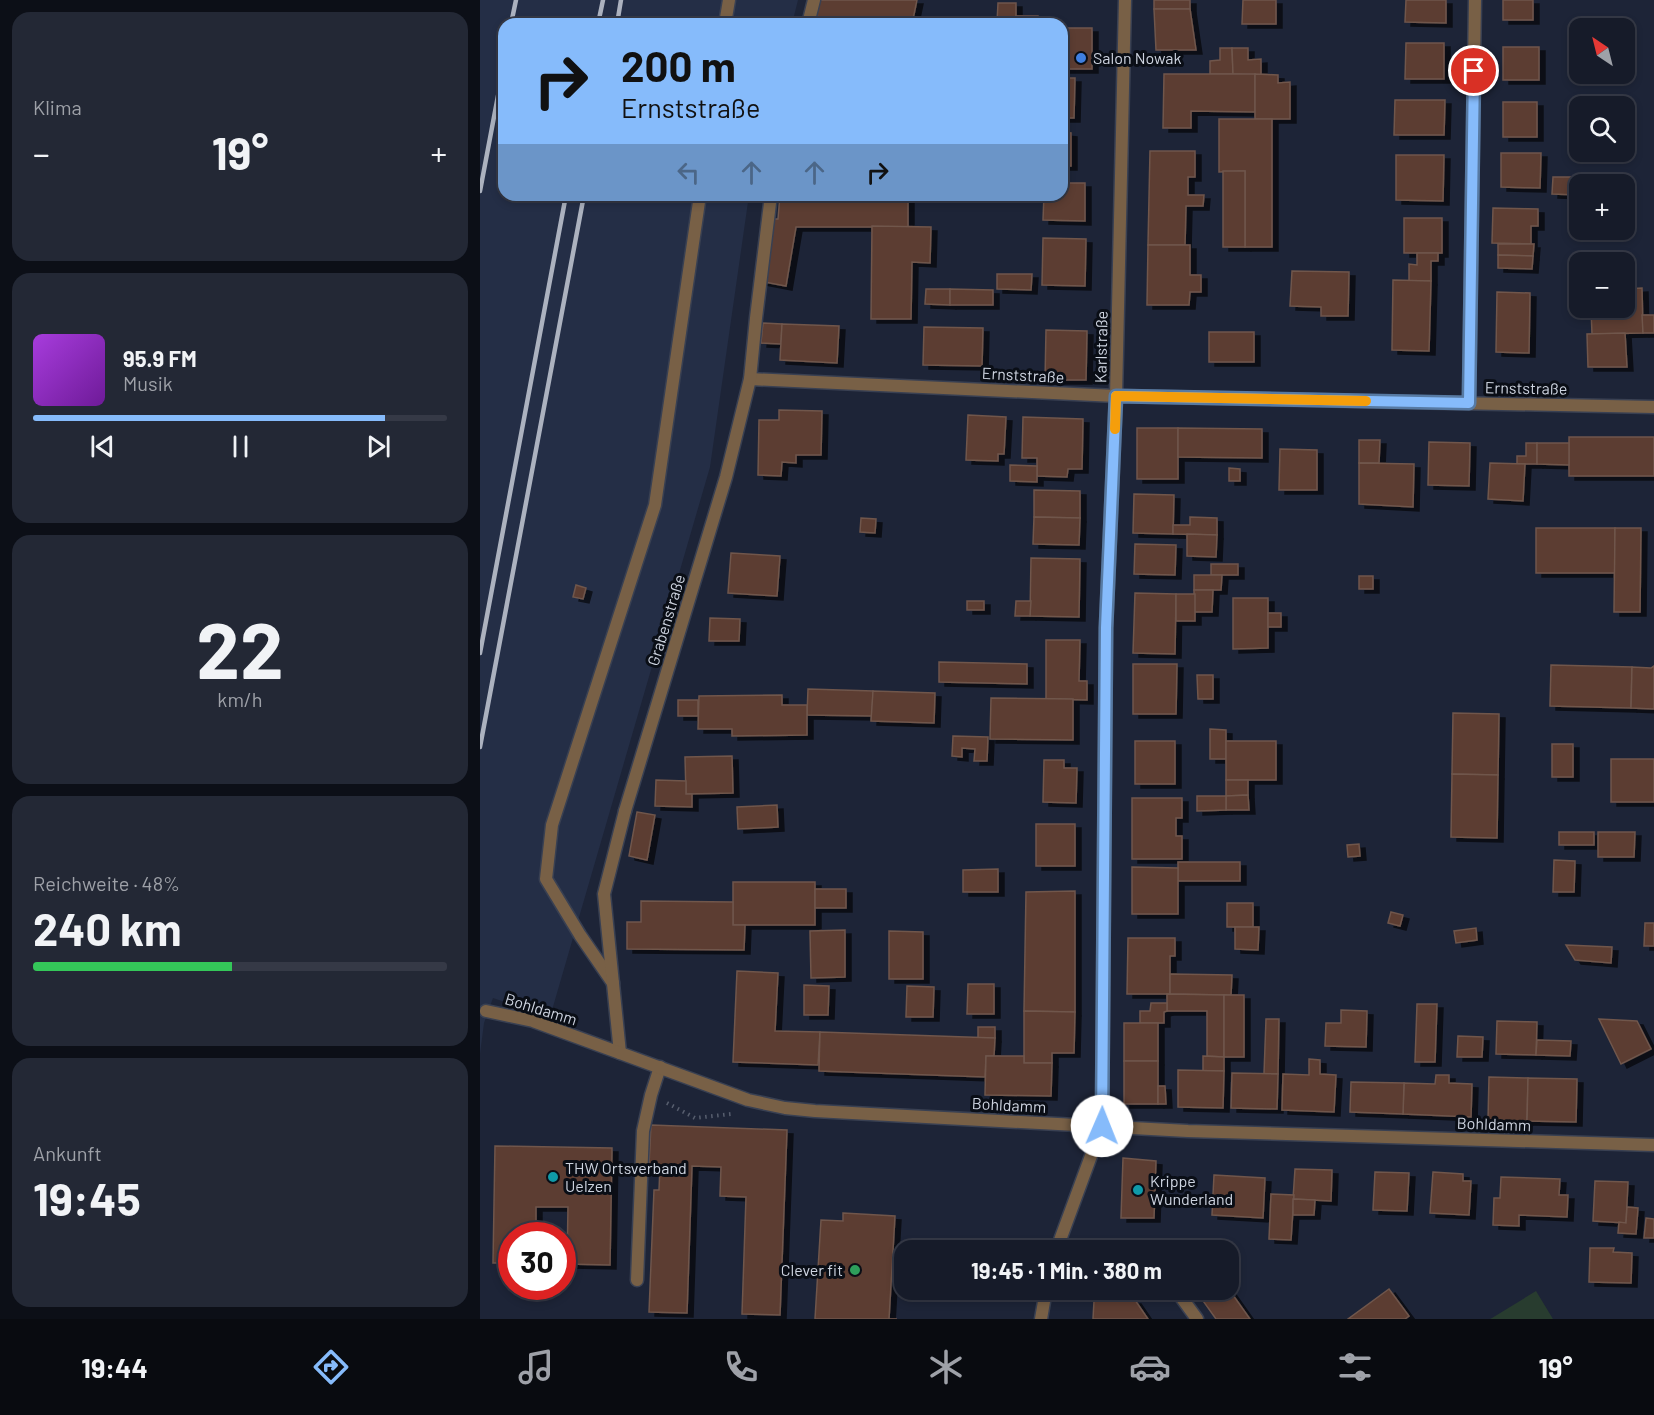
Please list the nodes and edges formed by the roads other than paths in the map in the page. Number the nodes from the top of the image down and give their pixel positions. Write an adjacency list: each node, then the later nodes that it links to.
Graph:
1 (729, 0): 5 (street)
2 (814, 0): 6 (street)
3 (1125, 0): 10 (street, Karlstraße)
4 (1475, 0): 11 (street)
5 (726, 18)
6 (810, 18)
7 (699, 201): 13 (street)
8 (770, 201): 9 (street, Grabenstraße)
9 (750, 379): 10 (street, Ernststraße); 13 (street, Grabenstraße)
10 (1116, 396): 11 (street, Ernststraße); 17 (street, Karlstraße)
11 (1469, 403): 12 (street, Ernststraße)
12 (1654, 407)
13 (613, 983): 15 (street, Grabenstraße)
14 (486, 1011): 15 (street, Bohldamm)
15 (620, 1053): 16 (street, Bohldamm)
16 (660, 1067): 17 (street, Bohldamm); 20 (street)
17 (1102, 1126): 18 (street, Bohldamm); 19 (street, Karlstraße)
18 (1654, 1145)
19 (1060, 1240)
20 (637, 1280)
21 (1044, 1300): 23 (street)
22 (1183, 1300): 24 (street)
23 (1041, 1319)
24 (1197, 1319)

